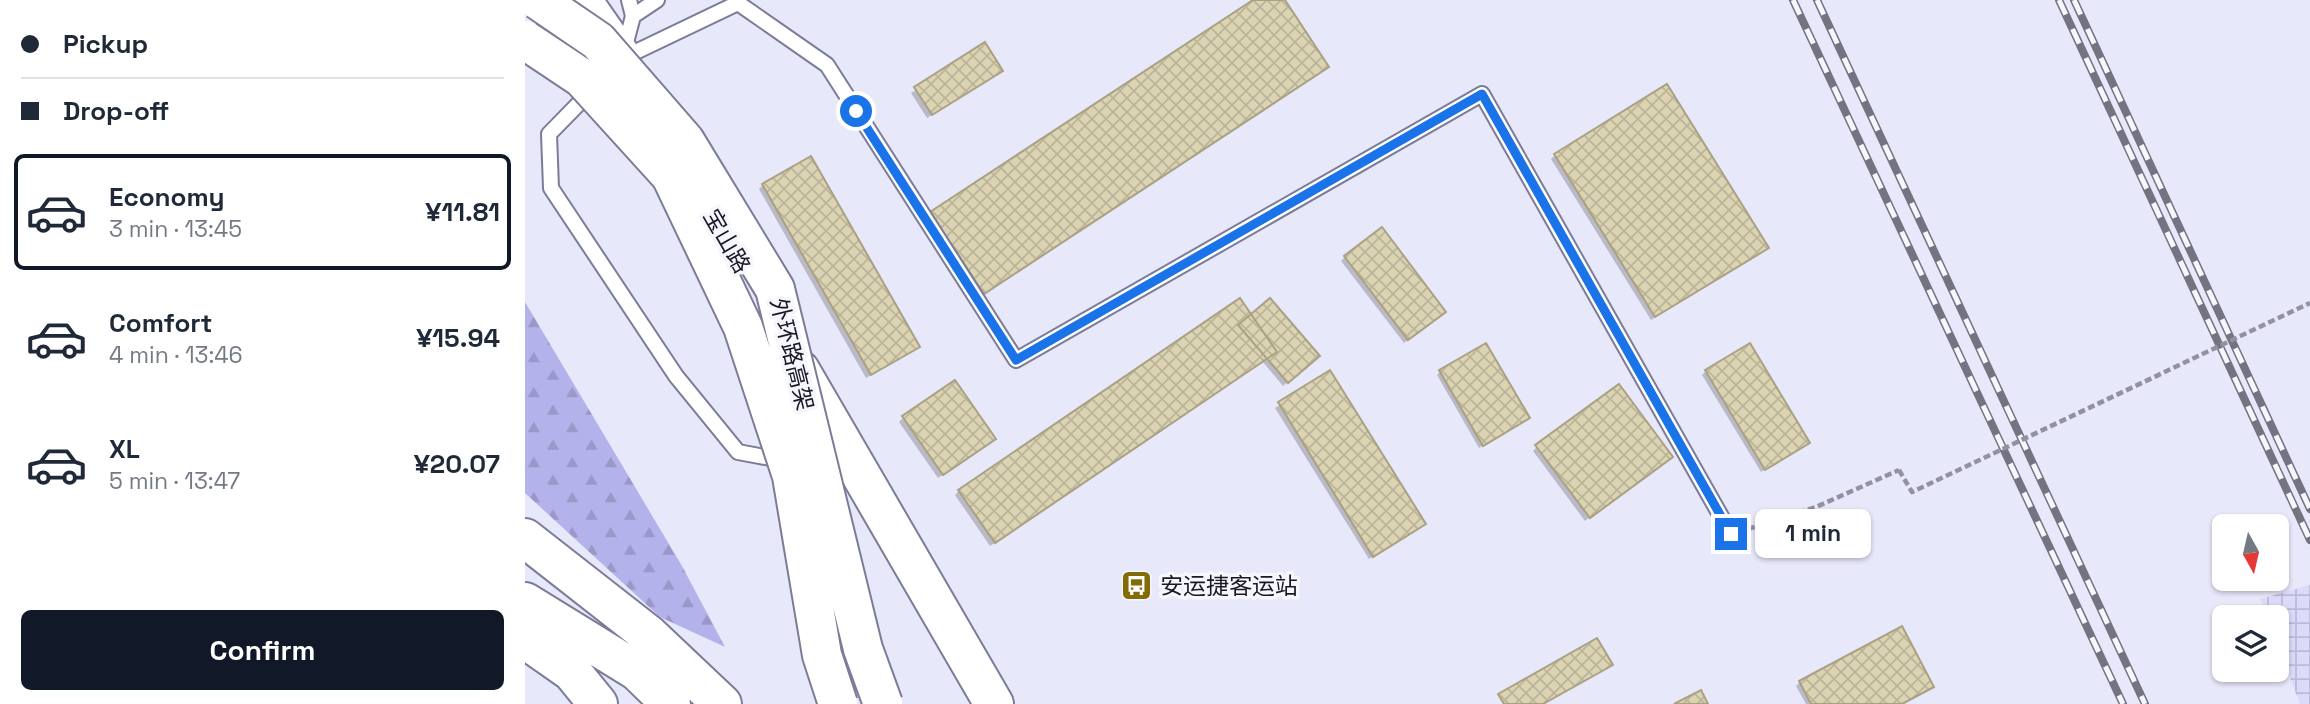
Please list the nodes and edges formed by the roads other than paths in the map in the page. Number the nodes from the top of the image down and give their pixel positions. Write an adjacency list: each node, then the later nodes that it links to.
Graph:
1 (538, 0): 17 (main road, 外环路高架, bridge)
2 (582, 0): 7 (main road, 宝山路)
3 (629, 0): 5 (lane)
4 (657, 0): 5 (lane)
5 (633, 16): 7 (lane)
6 (525, 40): 16 (main road, 外环路高架, bridge)
7 (622, 58): 8 (main road, 宝山路); 8 (lane); 9 (lane)
8 (890, 526): 18 (main road, 宝山路)
9 (1731, 534)
10 (525, 538): 15 (main road)
11 (525, 602): 14 (main road)
12 (525, 639): 13 (main road)
13 (598, 704)
14 (671, 704)
15 (722, 704)
16 (838, 704)
17 (883, 704)
18 (994, 704)

